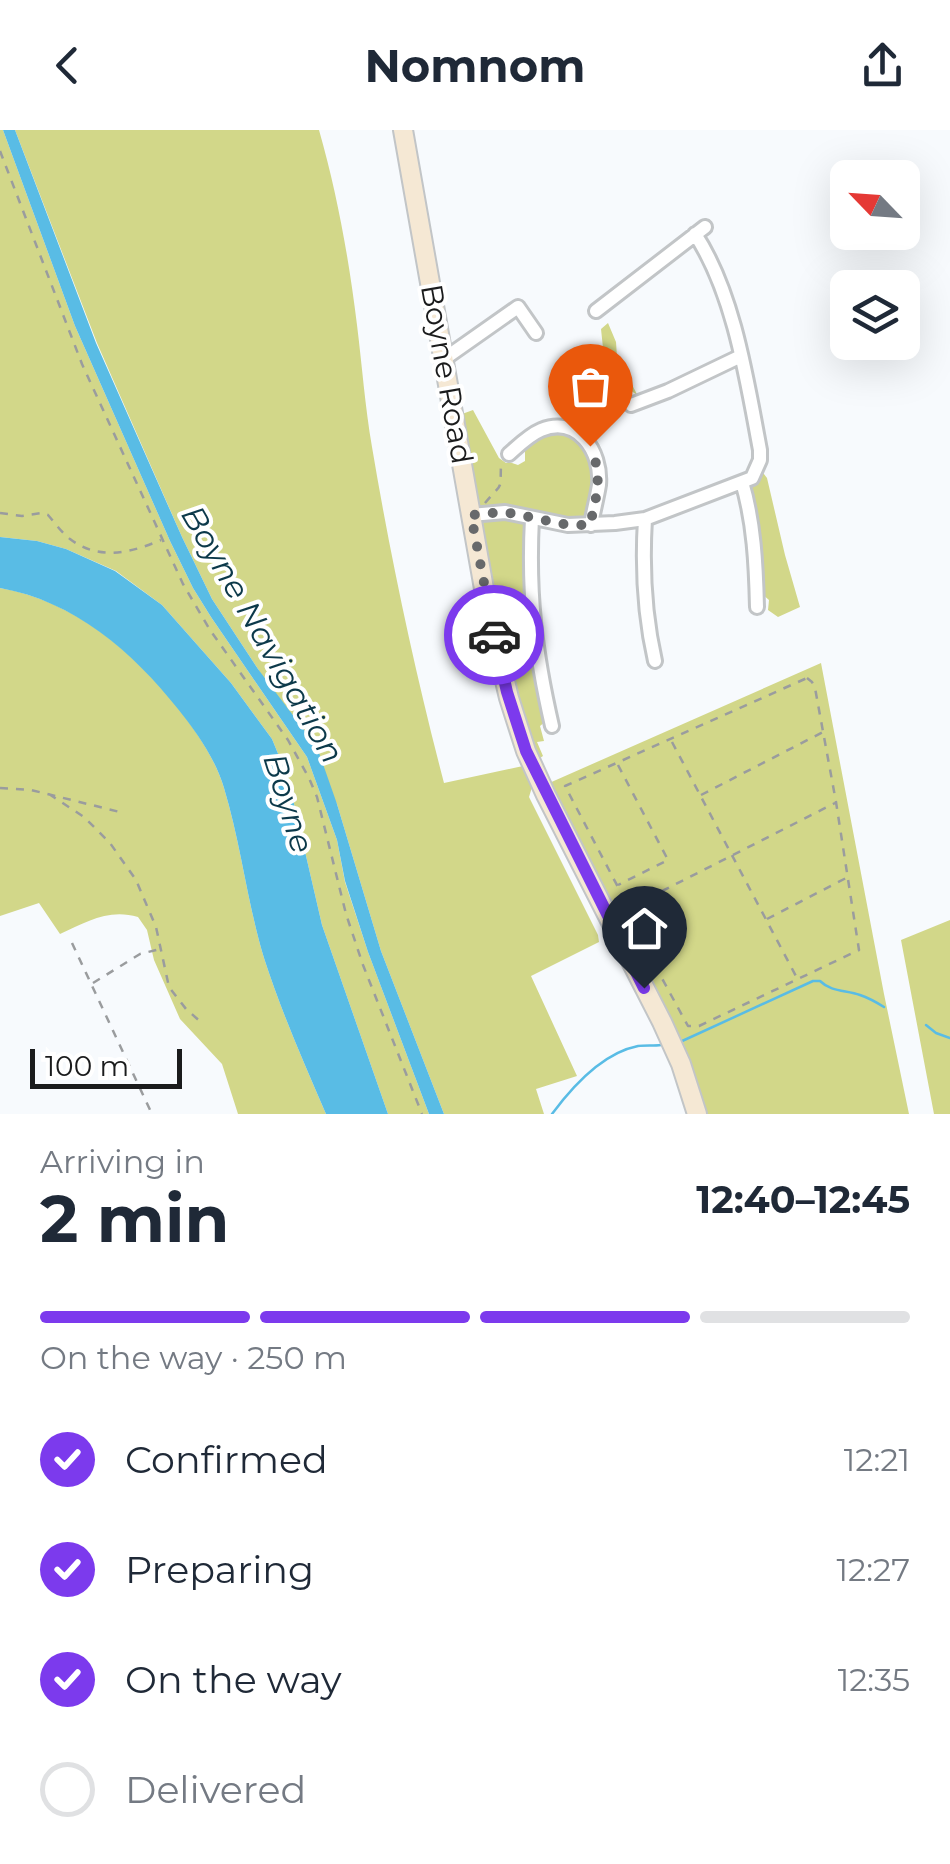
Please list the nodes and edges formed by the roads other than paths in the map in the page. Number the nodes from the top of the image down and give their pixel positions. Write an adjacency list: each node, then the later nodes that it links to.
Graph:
1 (403, 130): 5 (street, Boyne Road)
2 (596, 311): 4 (street)
3 (536, 334): 5 (street)
4 (740, 356): 6 (street); 8 (street)
5 (444, 359): 9 (street, Boyne Road)
6 (631, 405)
7 (508, 454): 12 (street)
8 (742, 482): 11 (street); 13 (street)
9 (476, 514): 10 (street); 16 (street, Boyne Road)
10 (532, 518): 12 (street); 15 (street)
11 (645, 518): 12 (street); 14 (street)
12 (590, 525)
13 (757, 607)
14 (655, 662)
15 (552, 726)
16 (697, 1114)

